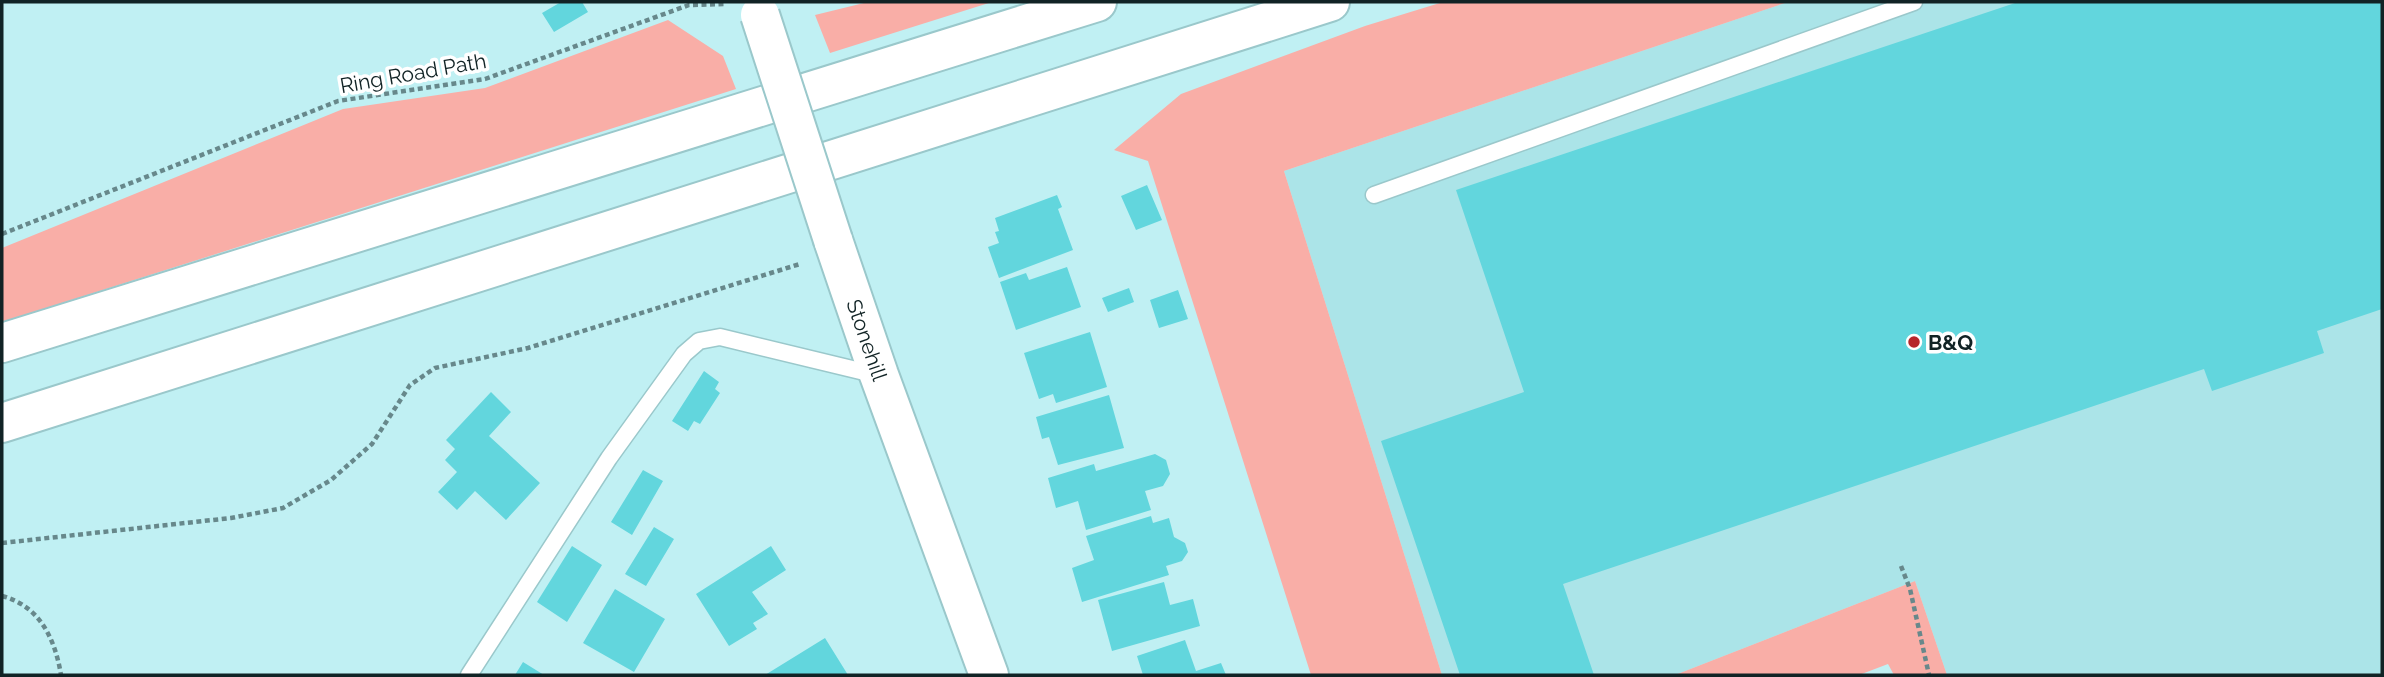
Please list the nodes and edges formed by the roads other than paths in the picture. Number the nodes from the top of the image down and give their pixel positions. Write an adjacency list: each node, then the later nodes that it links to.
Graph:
1 (1097, 2): 6 (main road)
2 (1330, 2): 8 (main road)
3 (1914, 2): 5 (lane)
4 (756, 7): 7 (main road, Stonehill, bridge)
5 (1374, 195)
6 (2, 343)
7 (879, 375): 9 (lane); 10 (main road, Stonehill)
8 (2, 423)
9 (469, 675)
10 (989, 675)

